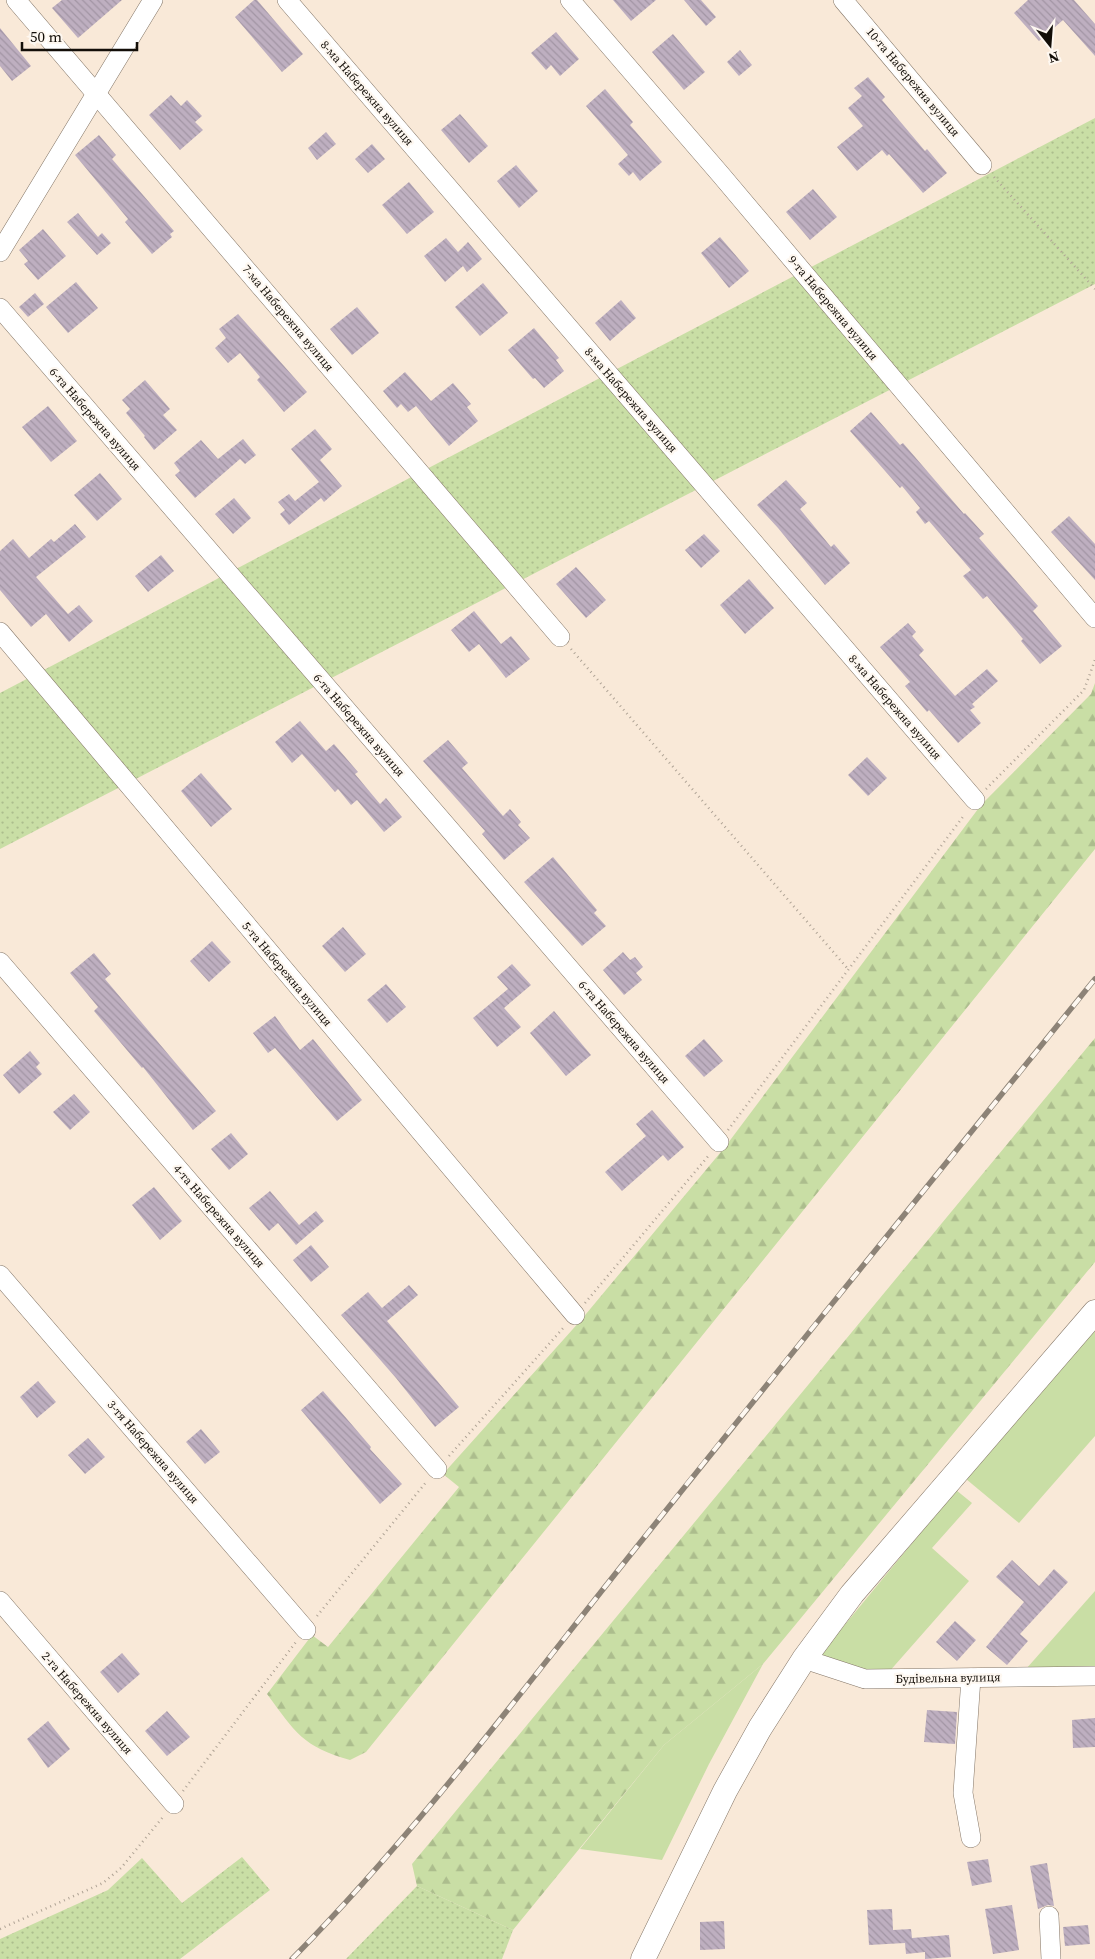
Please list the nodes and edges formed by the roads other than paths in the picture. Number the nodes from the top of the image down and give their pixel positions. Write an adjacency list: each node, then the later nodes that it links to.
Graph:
1 (16, 0): 6 (street, 7-ма Набережна вулиця)
2 (153, 0): 6 (street)
3 (288, 0): 13 (street, 8-ма Набережна вулиця)
4 (570, 0): 10 (street, 9-та Набережна вулиця)
5 (843, 0): 7 (street, 10-та Набережна вулиця)
6 (96, 93): 8 (street); 12 (street, 7-ма Набережна вулиця)
7 (982, 165)
8 (0, 252)
9 (0, 308): 15 (street, 6-та Набережна вулиця)
10 (1095, 618)
11 (0, 632): 18 (street, 5-та Набережна вулиця)
12 (560, 637)
13 (975, 800)
14 (0, 962): 19 (street, 4-та Набережна вулиця)
15 (719, 1142)
16 (0, 1275): 21 (street, 3-тя Набережна вулиця)
17 (1095, 1312): 22 (main road)
18 (575, 1315)
19 (437, 1470)
20 (0, 1601): 25 (street, 2-га Набережна вулиця)
21 (306, 1630)
22 (804, 1659): 24 (street, Будівельна вулиця); 28 (main road)
23 (1095, 1676): 24 (street, Будівельна вулиця)
24 (971, 1678): 26 (street)
25 (174, 1804)
26 (970, 1838)
27 (1049, 1916): 29 (street)
28 (644, 1959)
29 (1051, 1959)

